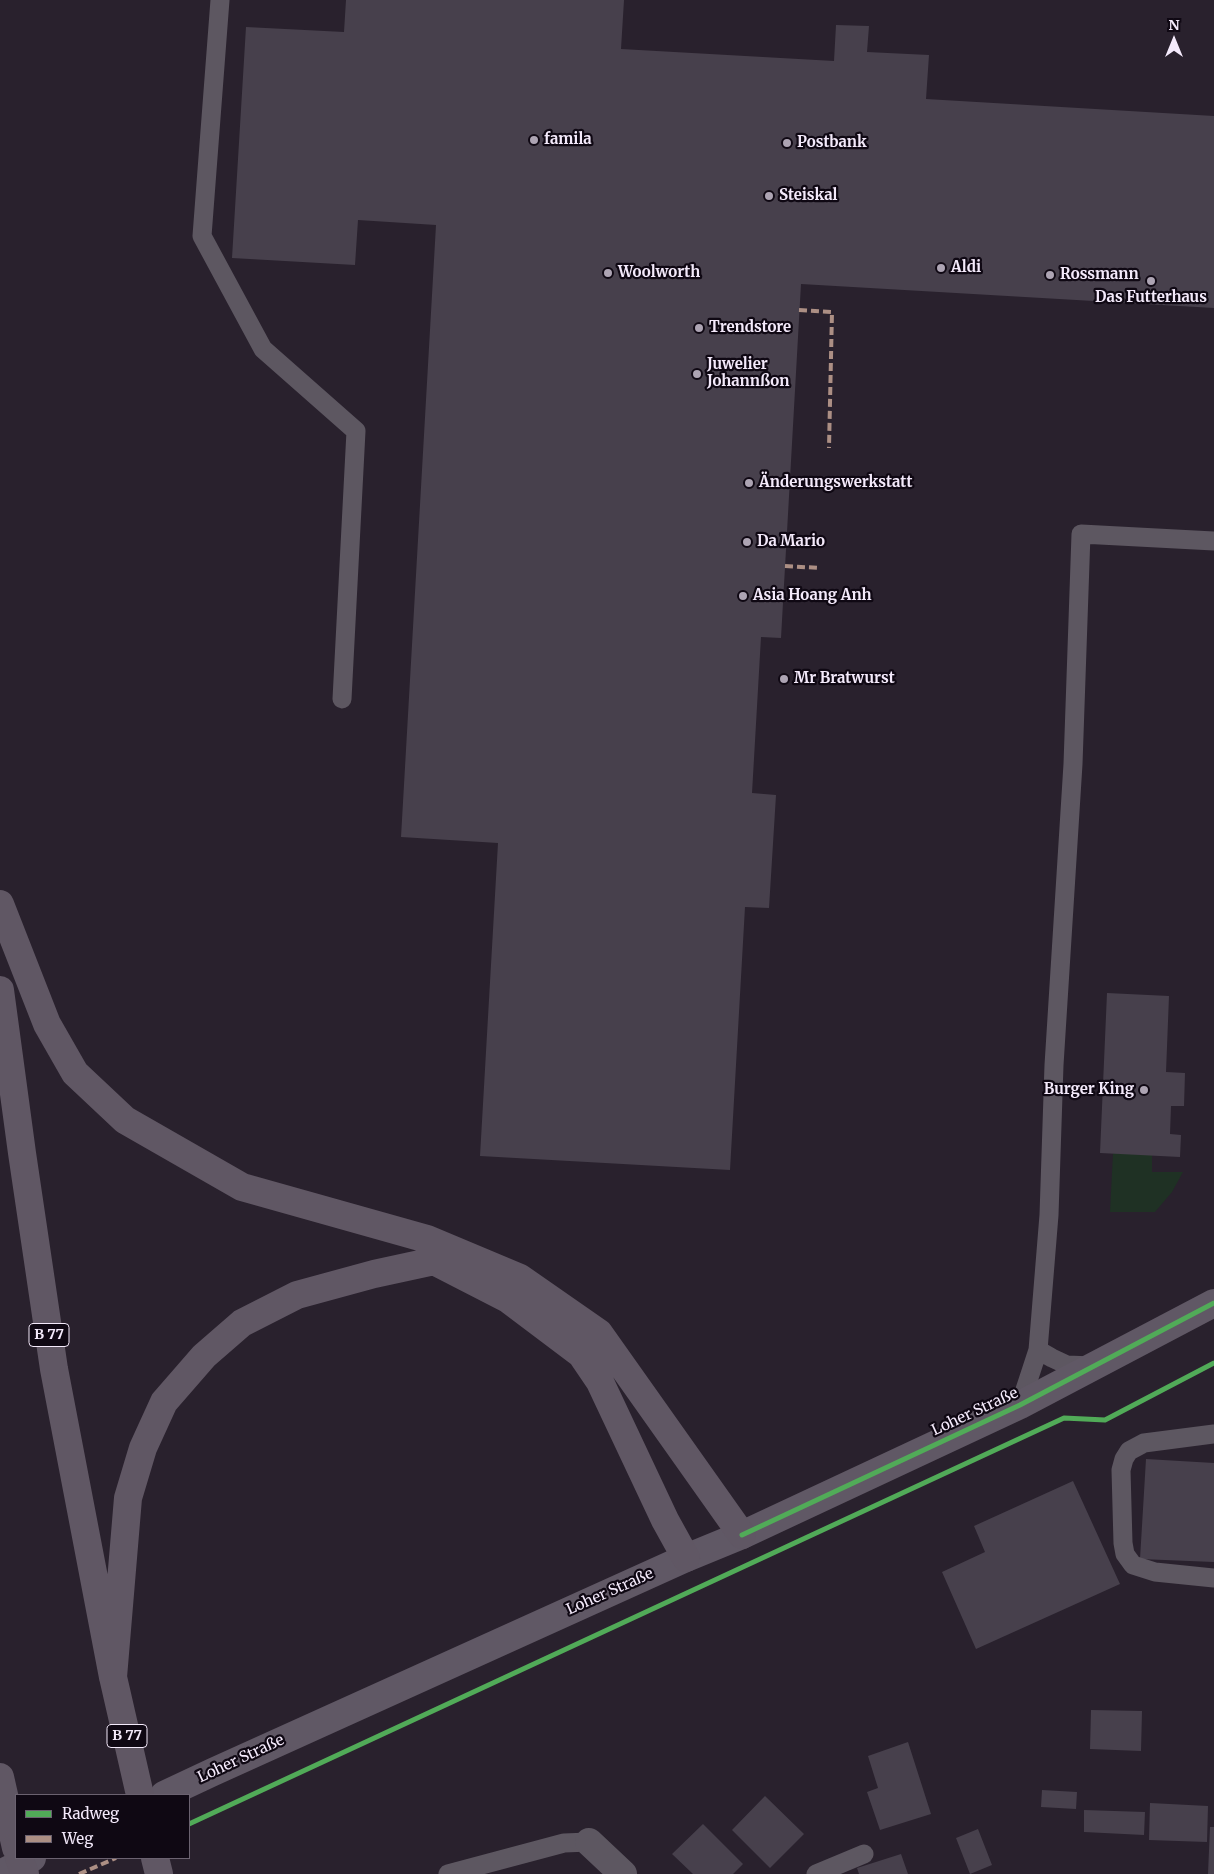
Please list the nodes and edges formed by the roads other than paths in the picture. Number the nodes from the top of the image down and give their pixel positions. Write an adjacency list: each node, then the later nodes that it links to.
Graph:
1 (220, 0): 3 (lane)
2 (1214, 541): 7 (lane)
3 (342, 699)
4 (0, 904): 11 (main road)
5 (0, 990): 14 (main road, B 77)
6 (1214, 1303): 8 (main road, Loher Straße)
7 (1038, 1350): 8 (lane); 9 (lane)
8 (1094, 1366): 9 (main road, Loher Straße)
9 (1020, 1405): 11 (main road, Loher Straße)
10 (1214, 1434): 13 (lane)
11 (742, 1535): 12 (main road, Loher Straße)
12 (686, 1558): 14 (main road); 17 (main road, Loher Straße)
13 (1214, 1578)
14 (113, 1677): 16 (main road, B 77)
15 (0, 1776): 19 (main road)
16 (140, 1794)
17 (166, 1794)
18 (589, 1842): 23 (lane); 24 (street)
19 (15, 1844)
20 (864, 1854): 25 (lane)
21 (155, 1859): 22 (main road)
22 (159, 1874)
23 (448, 1874)
24 (623, 1874)
25 (816, 1874)

